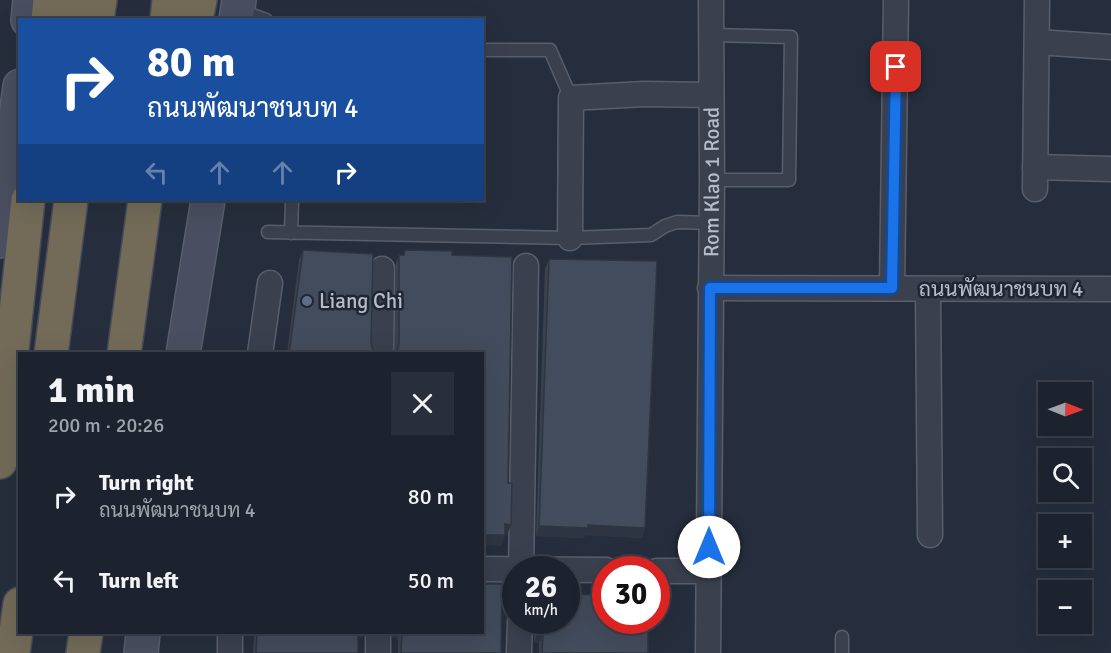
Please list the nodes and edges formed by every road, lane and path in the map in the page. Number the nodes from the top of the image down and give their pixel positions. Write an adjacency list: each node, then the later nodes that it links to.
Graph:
1 (30, 0): 10 (main road)
2 (50, 0): 11 (highway)
3 (74, 0): 12 (highway)
4 (100, 0): 13 (highway)
5 (169, 0): 14 (highway)
6 (200, 0): 15 (highway)
7 (711, 0): 16 (street, Rom Klao 1 Road)
8 (896, 0): 39 (street)
9 (1037, 0): 17 (street)
10 (28, 18)
11 (48, 18)
12 (72, 18)
13 (97, 18)
14 (167, 18)
15 (196, 18)
16 (711, 35): 20 (street, Rom Klao 1 Road); 24 (lane)
17 (1037, 42): 18 (street); 23 (street)
18 (1111, 47)
19 (484, 50): 21 (lane)
20 (711, 95): 21 (street); 24 (street, Rom Klao 1 Road)
21 (571, 98): 33 (street)
22 (18, 112): 29 (main road)
23 (1111, 169)
24 (712, 180): 30 (street, Rom Klao 1 Road)
25 (71, 201): 42 (highway)
26 (145, 201): 43 (highway)
27 (208, 201): 44 (main road)
28 (292, 201): 32 (lane)
29 (11, 205): 34 (main road); 47 (highway)
30 (710, 223): 33 (lane); 38 (street, Rom Klao 1 Road)
31 (268, 232): 32 (lane)
32 (291, 233): 33 (lane)
33 (570, 238)
34 (0, 241)
35 (526, 266): 49 (street)
36 (381, 269): 46 (street)
37 (270, 283): 45 (street)
38 (710, 288): 39 (street, ถนนพัฒนาชนบท 4); 53 (street, Rom Klao 1 Road)
39 (892, 288): 40 (street, ถนนพัฒนาชนบท 4)
40 (928, 289): 41 (street, ถนนพัฒนาชนบท 4); 48 (street)
41 (1111, 289)
42 (51, 352)
43 (124, 352)
44 (183, 352)
45 (260, 352)
46 (381, 352)
47 (0, 462)
48 (930, 535)
49 (521, 556)
50 (484, 569): 51 (street)
51 (502, 570)
52 (670, 571): 53 (street)
53 (709, 571): 67 (street, Rom Klao 1 Road)
54 (18, 618): 61 (highway)
55 (86, 634): 62 (highway)
56 (143, 634): 63 (main road)
57 (230, 634): 64 (street)
58 (378, 634): 65 (street)
59 (520, 634): 66 (street)
60 (842, 638): 68 (lane)
61 (13, 653)
62 (83, 653)
63 (141, 653)
64 (230, 653)
65 (378, 653)
66 (519, 653)
67 (708, 653)
68 (842, 653)

